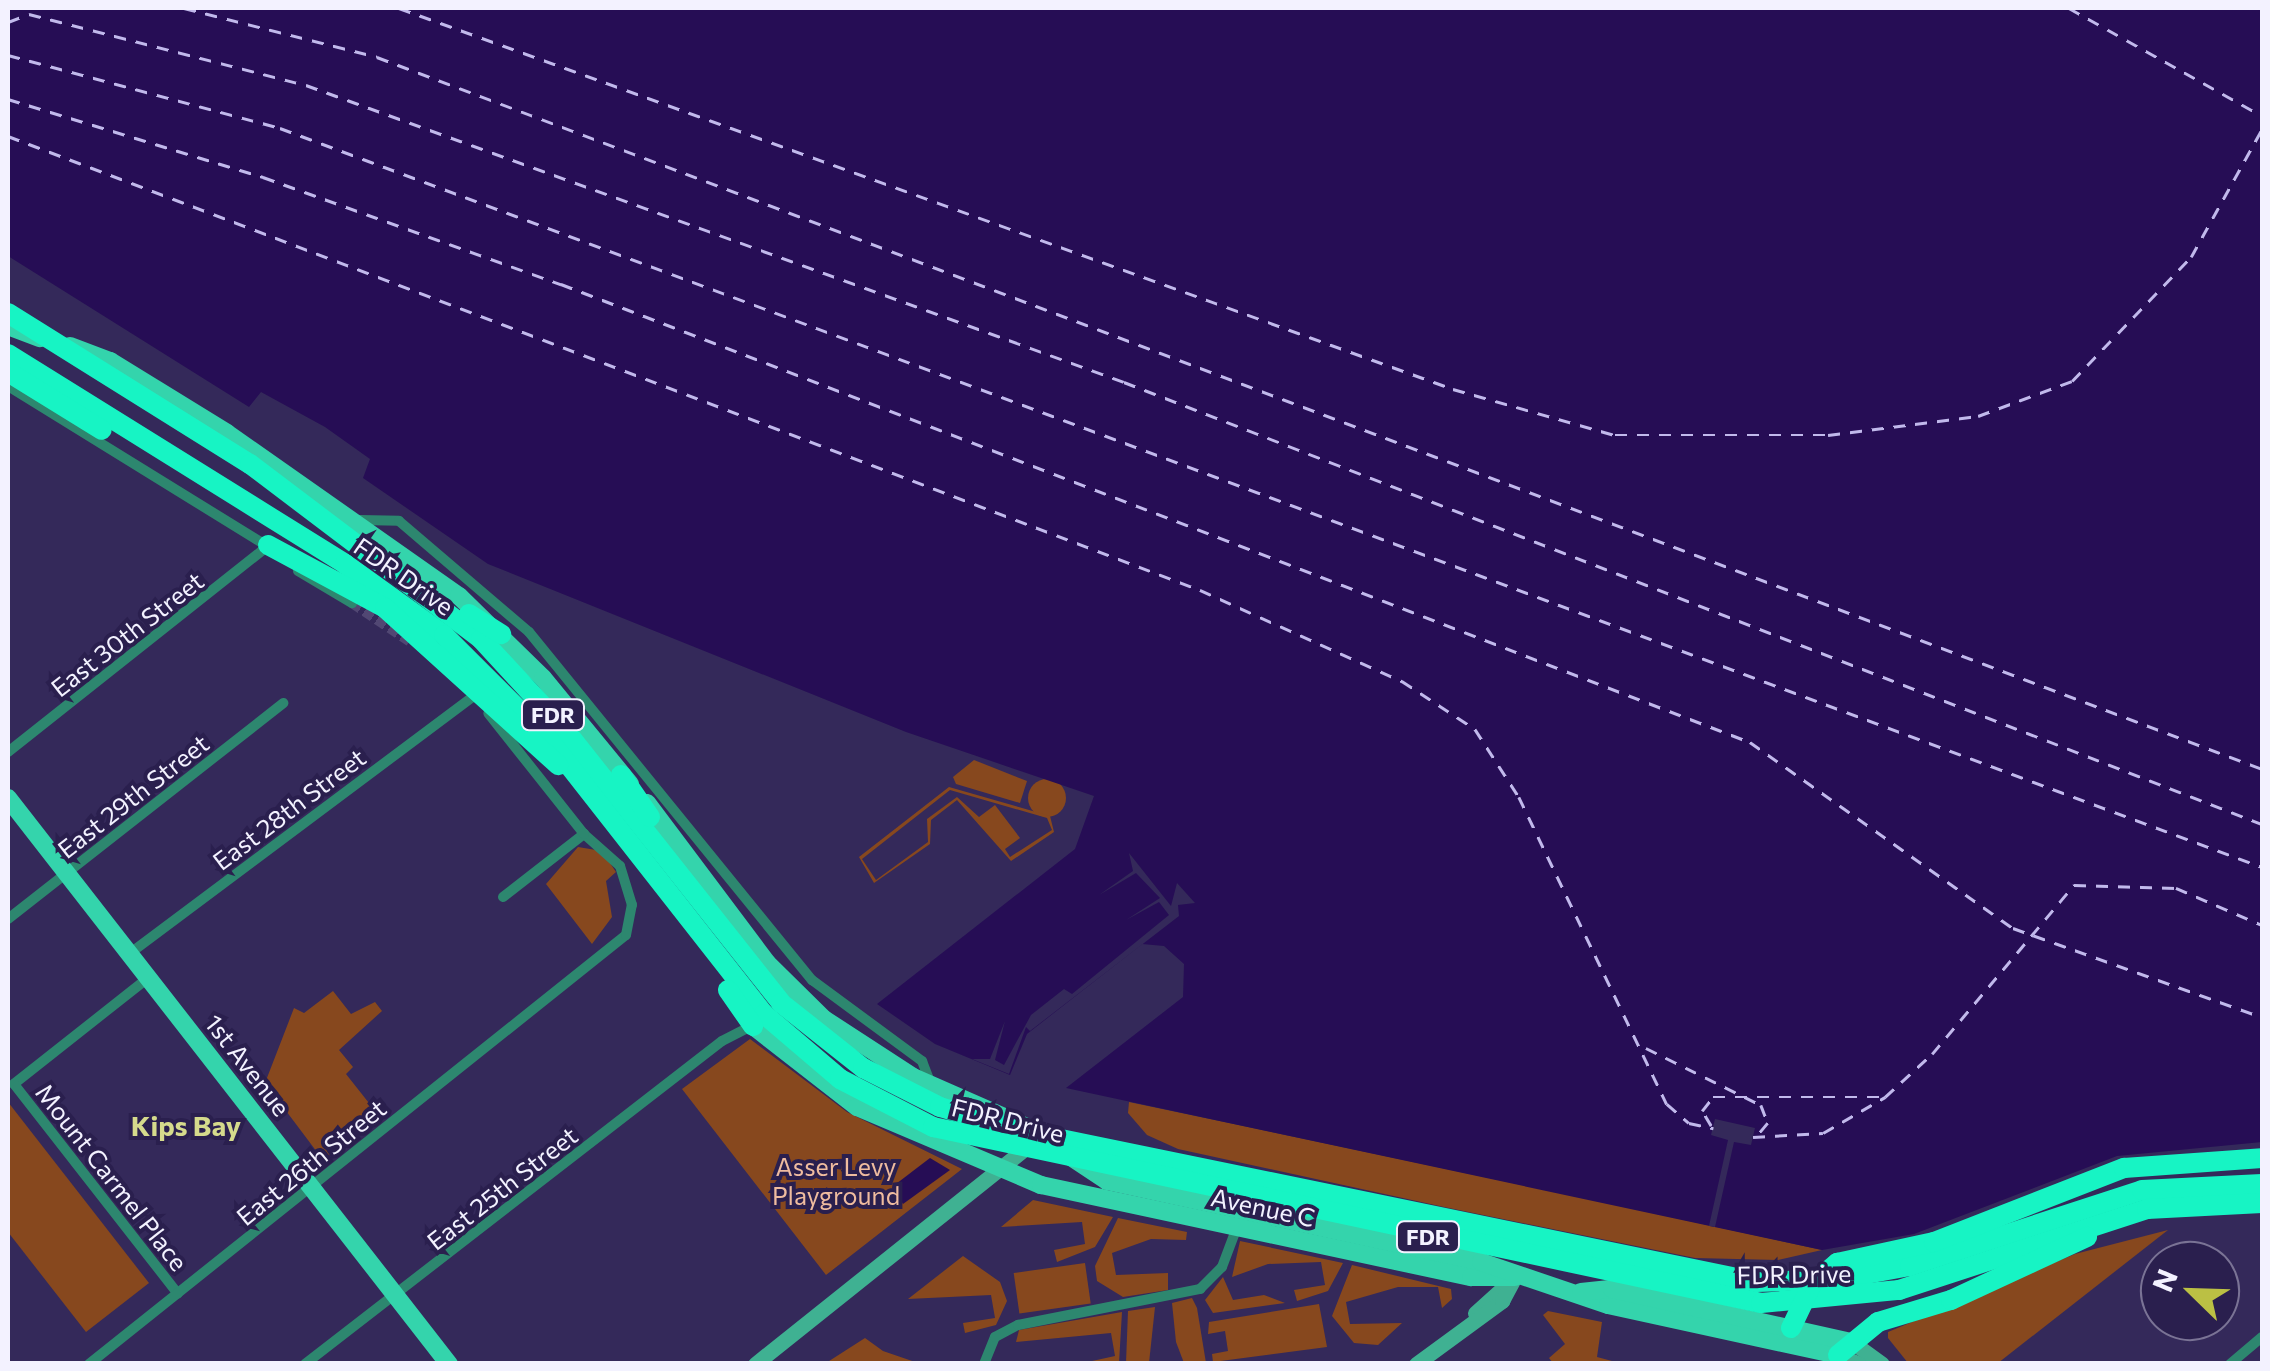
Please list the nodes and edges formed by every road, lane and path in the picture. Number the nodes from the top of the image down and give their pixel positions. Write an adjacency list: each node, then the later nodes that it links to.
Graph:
1 (8, 313): 9 (highway, FDR Drive / FDR)
2 (8, 326): 7 (main road, FDR Drive)
3 (8, 354): 6 (highway, FDR Drive / FDR)
4 (8, 372): 6 (highway)
5 (8, 386): 8 (street, FDR Drive)
6 (224, 490): 17 (highway, FDR Drive / FDR)
7 (360, 520): 11 (main road, FDR Drive); 29 (street, FDR Drive)
8 (268, 545): 10 (street, FDR Drive); 15 (street, East 30th Street); 17 (highway)
9 (389, 564): 11 (highway); 23 (highway, FDR Drive / FDR)
10 (352, 603)
11 (501, 634): 16 (main road, FDR Drive)
12 (452, 677): 13 (street)
13 (473, 698): 19 (street); 25 (street, East 28th Street)
14 (283, 703): 20 (street, East 29th Street)
15 (8, 752)
16 (621, 775): 23 (highway); 29 (main road, FDR Drive)
17 (578, 782): 24 (highway, FDR Drive / FDR)
18 (8, 798): 20 (main road, 1st Avenue)
19 (584, 834): 21 (street); 36 (street, East 26th Street)
20 (67, 874): 22 (street, East 29th Street); 25 (main road, 1st Avenue)
21 (503, 898)
22 (8, 919)
23 (717, 924): 30 (highway, FDR Drive / FDR)
24 (700, 941): 27 (highway); 30 (highway, FDR Drive / FDR)
25 (129, 954): 26 (main road, 1st Avenue)
26 (148, 978): 36 (main road, 1st Avenue); 43 (street, Mount Carmel Place)
27 (747, 1018): 28 (street, East 25th Street); 28 (street, East 25th Street); 32 (main road, FDR Drive)
28 (722, 1040): 44 (street, East 25th Street)
29 (931, 1086): 31 (main road, FDR Drive); 32 (street)
30 (888, 1095): 40 (highway, FDR Drive / FDR)
31 (1038, 1129): 34 (main road); 41 (main road, Avenue C)
32 (925, 1139): 34 (main road, FDR Drive)
33 (2262, 1158): 45 (highway)
34 (1004, 1169): 39 (main road, Avenue C); 51 (main road)
35 (2262, 1184): 40 (highway, FDR Drive / FDR)
36 (312, 1188): 43 (street, East 26th Street); 44 (main road, 1st Avenue)
37 (2262, 1203): 38 (highway, FDR Drive / FDR)
38 (2128, 1213): 40 (highway, FDR Drive / FDR); 47 (highway)
39 (1237, 1227): 41 (main road, Avenue C); 52 (street)
40 (1976, 1255)
41 (1515, 1277): 42 (main road, Avenue C); 53 (main road)
42 (1580, 1292): 45 (main road, Avenue C); 47 (main road, Avenue C)
43 (178, 1294): 48 (street, East 26th Street)
44 (395, 1295): 49 (street, East 25th Street); 50 (main road, 1st Avenue)
45 (1791, 1328): 47 (main road, Avenue C)
46 (2262, 1337): 56 (street)
47 (1839, 1353): 54 (main road, Avenue C); 55 (main road, Avenue C)
48 (89, 1364)
49 (305, 1364)
50 (449, 1364)
51 (755, 1364)
52 (984, 1364)
53 (1416, 1364)
54 (1859, 1364)
55 (1882, 1364)
56 (2230, 1364)

